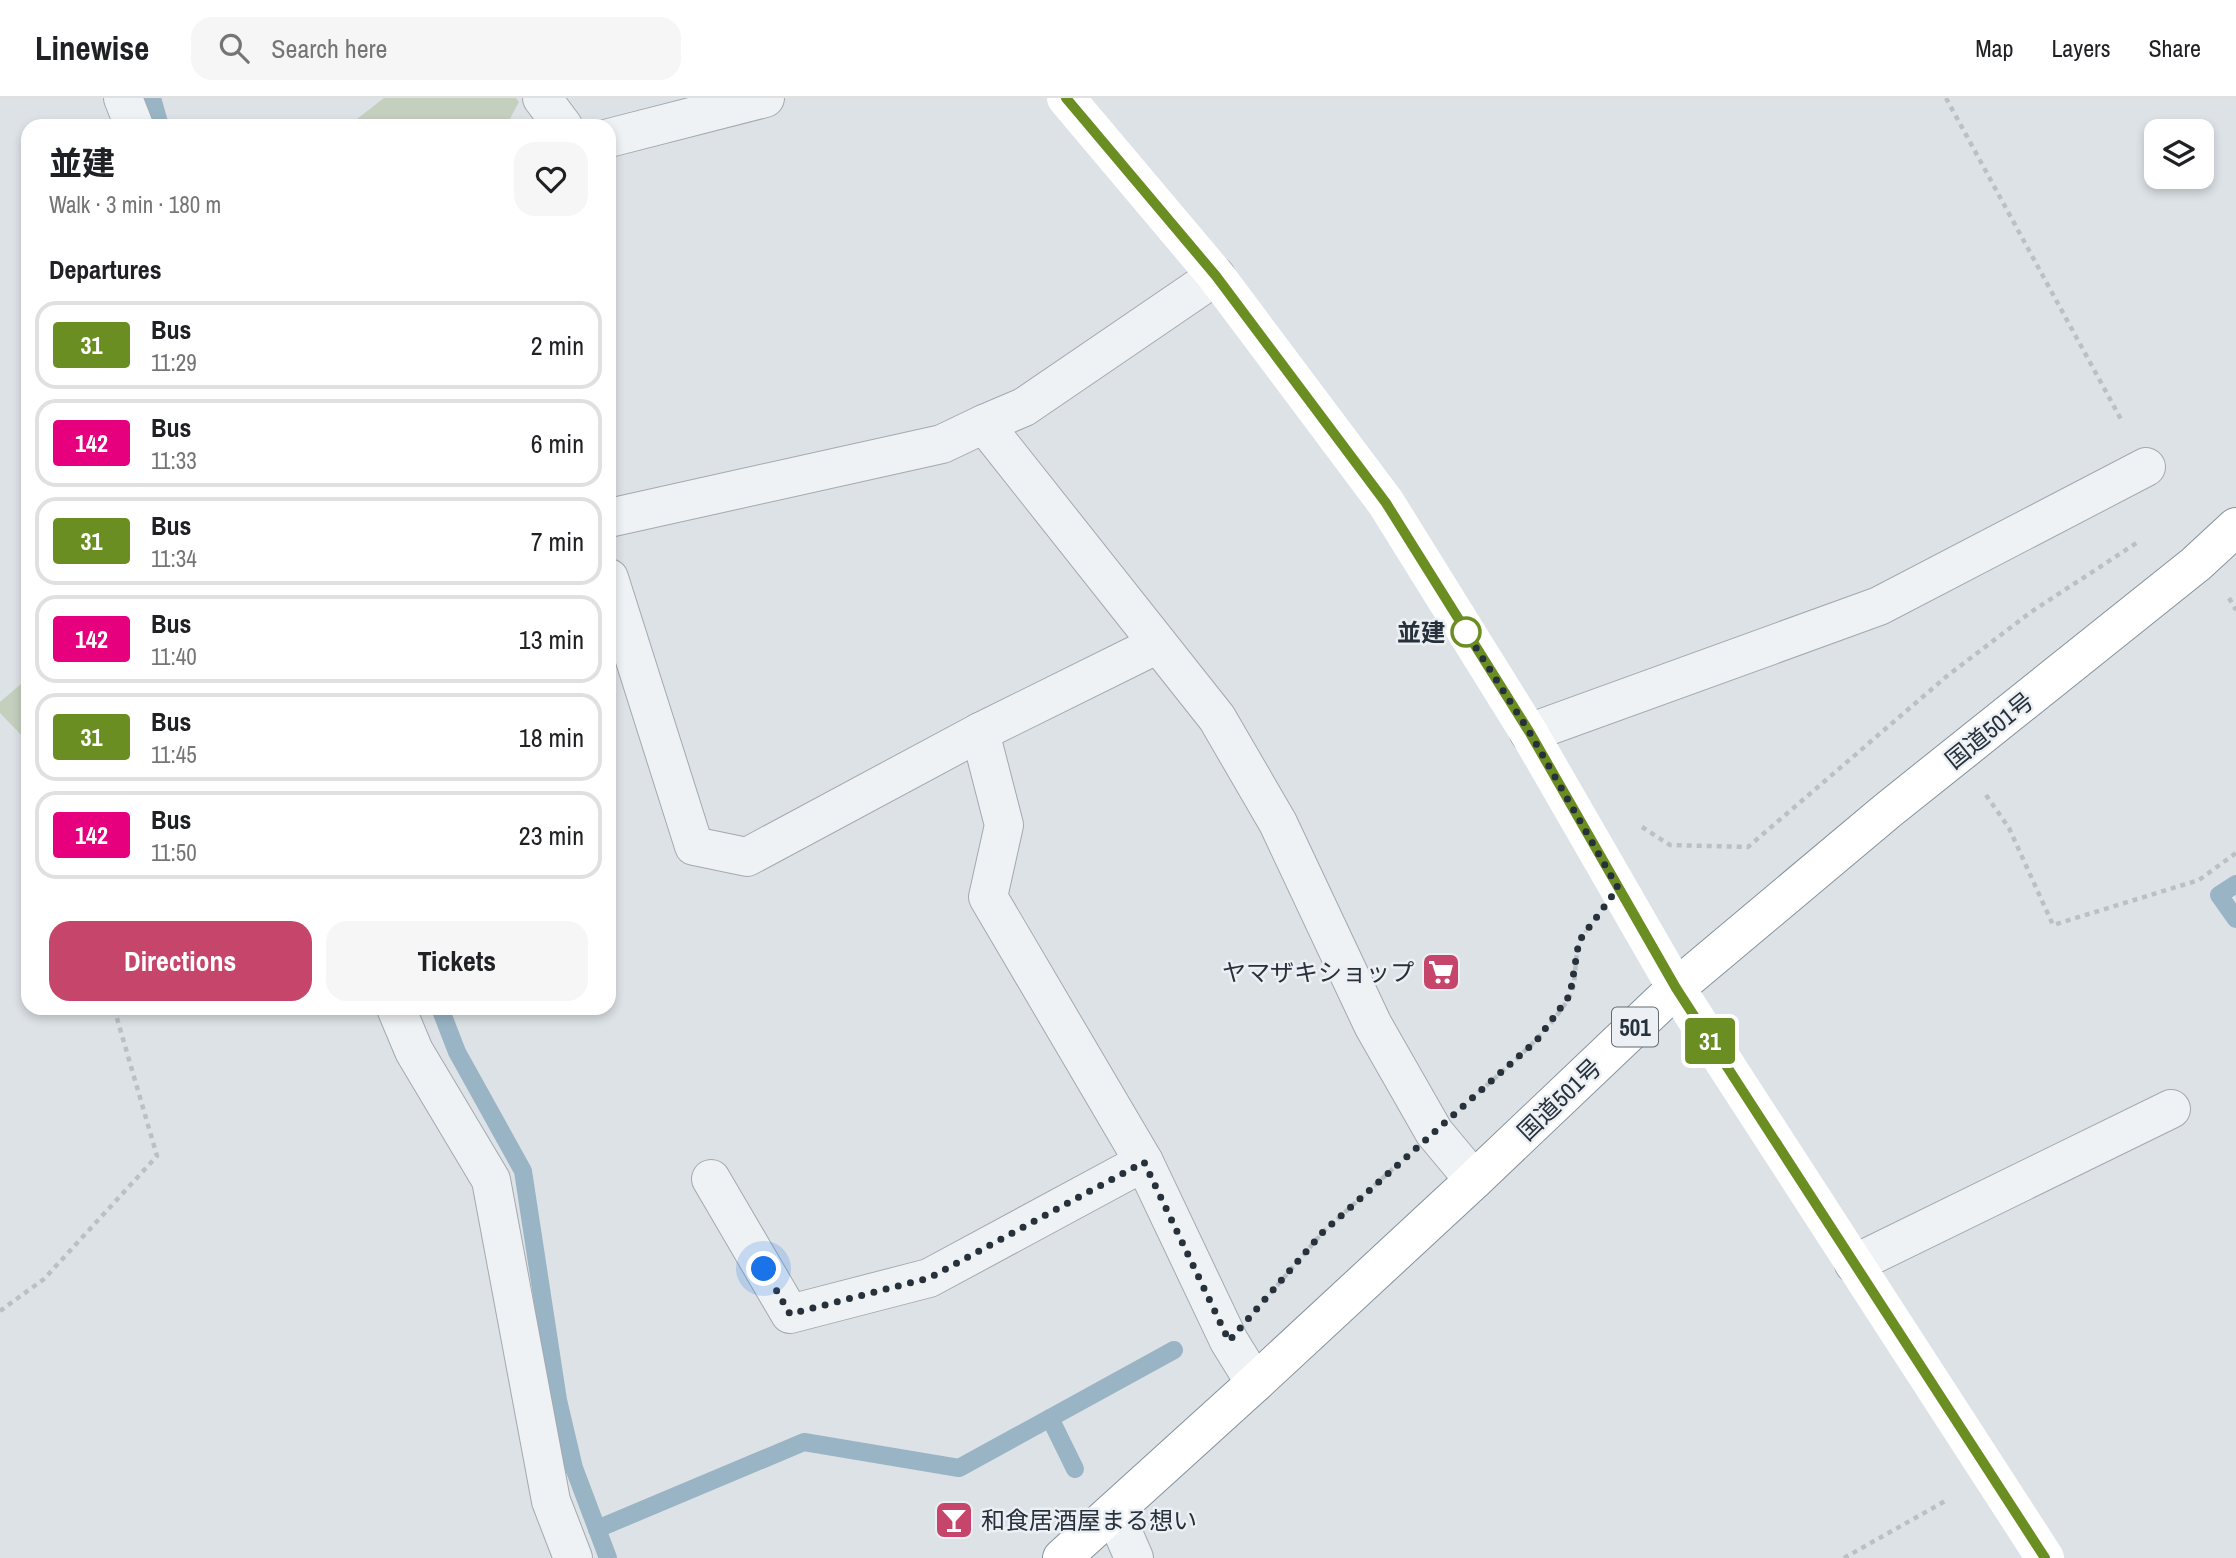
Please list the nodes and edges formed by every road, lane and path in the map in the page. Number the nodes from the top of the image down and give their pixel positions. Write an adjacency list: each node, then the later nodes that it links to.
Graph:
1 (123, 98): 6 (street)
2 (542, 98): 7 (street)
3 (765, 98): 8 (street)
4 (1066, 98): 9 (main road)
5 (1946, 98): 11 (path)
6 (131, 119)
7 (558, 119)
8 (616, 136)
9 (1216, 276): 10 (street); 18 (main road)
10 (984, 424): 12 (street); 16 (street)
11 (2146, 467): 18 (street)
12 (616, 516)
13 (2236, 527): 19 (main road, 国道501号 / 501)
14 (2148, 536): 20 (path)
15 (616, 600): 17 (street)
16 (1158, 644): 17 (street); 27 (street)
17 (980, 732): 28 (street)
18 (1530, 733): 22 (main road)
19 (1957, 755): 21 (path); 23 (main road, 国道501号 / 501)
20 (1641, 826)
21 (2236, 853)
22 (1618, 888): 23 (main road); 27 (path)
23 (1676, 988): 30 (main road, 国道501号 / 501); 31 (main road)
24 (116, 1015): 32 (path)
25 (399, 1015): 37 (street)
26 (2171, 1109): 31 (street)
27 (1434, 1132): 30 (street); 33 (path)
28 (1144, 1162): 29 (street); 33 (street)
29 (711, 1179)
30 (1474, 1180): 34 (main road, 国道501号 / 501)
31 (1854, 1264): 35 (main road)
32 (0, 1311)
33 (1229, 1341): 34 (street)
34 (1255, 1383): 36 (main road, 国道501号 / 501)
35 (1991, 1475): 40 (path); 41 (main road)
36 (1114, 1512): 38 (main road, 国道501号 / 501); 39 (street)
37 (573, 1558)
38 (1062, 1558)
39 (1134, 1558)
40 (1844, 1558)
41 (2045, 1558)

